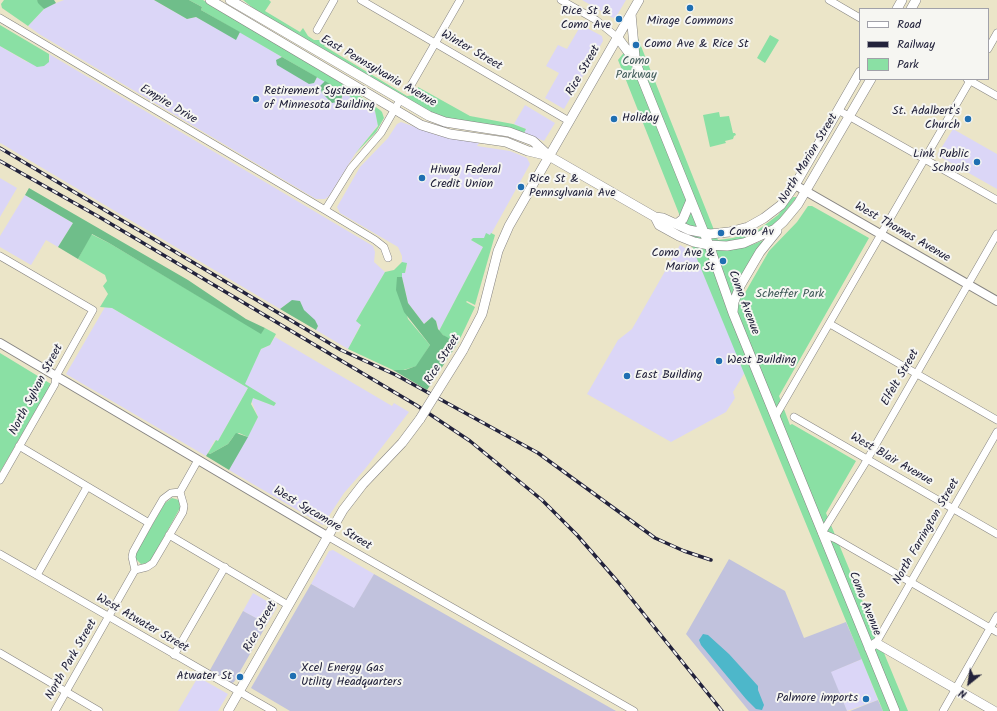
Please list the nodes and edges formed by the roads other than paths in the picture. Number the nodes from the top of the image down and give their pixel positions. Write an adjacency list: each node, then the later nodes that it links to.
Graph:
1 (210, 0): 26 (main road, East Pennsylvania Avenue)
2 (230, 0): 13 (main road, East Pennsylvania Avenue)
3 (239, 0): 13 (main road)
4 (334, 0): 14 (street)
5 (361, 0): 17 (street, Winter Street)
6 (460, 0): 17 (street)
7 (561, 0): 16 (street, Como Avenue)
8 (639, 0): 10 (main road, Rice Street)
9 (829, 0): 11 (street)
10 (631, 14): 16 (main road, Rice Street); 19 (main road)
11 (859, 17)
12 (0, 18): 36 (street, Empire Drive)
13 (264, 21): 25 (main road, East Pennsylvania Avenue)
14 (317, 30)
15 (997, 33): 18 (street)
16 (618, 38): 19 (main road, Como Avenue); 29 (main road, Rice Street)
17 (435, 43): 23 (street); 29 (street, Winter Street)
18 (989, 47)
19 (635, 61): 34 (main road, Como Avenue)
20 (859, 74): 27 (main road, North Marion Street)
21 (870, 80): 28 (main road, North Marion Street)
22 (969, 80): 24 (street); 31 (street)
23 (410, 87)
24 (997, 96)
25 (400, 100): 26 (street); 30 (main road, East Pennsylvania Avenue)
26 (394, 110): 30 (main road, East Pennsylvania Avenue); 36 (street)
27 (838, 110): 28 (street); 32 (main road, North Marion Street)
28 (849, 116): 31 (street); 33 (main road, North Marion Street)
29 (569, 122): 30 (main road, Rice Street)
30 (549, 156): 37 (main road); 68 (main road, Rice Street, bridge)
31 (925, 158): 35 (street); 42 (street)
32 (796, 185): 33 (street, West Thomas Avenue); 40 (main road, North Marion Street)
33 (805, 191): 38 (main road, North Marion Street); 42 (street, West Thomas Avenue)
34 (691, 200): 39 (main road); 40 (main road, Como Avenue)
35 (997, 200)
36 (325, 210): 45 (street, Empire Drive)
37 (655, 217): 39 (main road, North Marion Street); 43 (main road, North Marion Street)
38 (783, 222): 43 (main road, North Marion Street); 48 (main road)
39 (673, 223): 40 (main road, North Marion Street)
40 (704, 233): 43 (main road, Como Avenue)
41 (997, 234): 46 (street, Elfelt Street)
42 (881, 235): 46 (street, West Thomas Avenue); 49 (street)
43 (709, 245): 48 (main road, Como Avenue)
44 (0, 256): 52 (street, North Sylvan Street)
45 (388, 258)
46 (968, 284): 47 (street, West Thomas Avenue); 51 (street, Elfelt Street)
47 (997, 301)
48 (733, 313): 53 (main road, Como Avenue)
49 (830, 324): 51 (street); 53 (street)
50 (0, 343): 52 (street, West Sycamore Street)
51 (916, 374): 55 (street); 58 (street, Elfelt Street)
52 (56, 376): 57 (street, North Sylvan Street); 59 (street, West Sycamore Street)
53 (775, 417): 65 (main road, Como Avenue)
54 (794, 417): 58 (street, West Blair Avenue)
55 (997, 420)
56 (997, 432): 63 (street, North Farrington Street)
57 (19, 446): 60 (street, North Sylvan Street); 61 (street)
58 (868, 459): 63 (street, West Blair Avenue); 65 (street, Elfelt Street)
59 (198, 460): 62 (street); 68 (street, West Sycamore Street)
60 (0, 480)
61 (88, 487): 64 (street); 72 (street)
62 (180, 492): 64 (street); 67 (street)
63 (953, 508): 66 (street, West Blair Avenue); 73 (street, North Farrington Street)
64 (149, 523): 71 (street)
65 (822, 532): 73 (street); 79 (main road, Como Avenue)
66 (997, 534)
67 (169, 535): 70 (street); 71 (street)
68 (327, 536): 74 (main road, Rice Street); 89 (street, West Sycamore Street)
69 (0, 554): 72 (street, West Atwater Street)
70 (225, 567): 74 (street); 81 (street)
71 (136, 570): 76 (street, North Park Street)
72 (37, 575): 76 (street, West Atwater Street)
73 (910, 581): 77 (street); 79 (street, North Farrington Street)
74 (288, 605): 84 (main road, Rice Street)
75 (997, 616): 77 (street)
76 (108, 617): 81 (street, West Atwater Street); 83 (street, North Park Street)
77 (990, 628): 78 (street); 82 (street)
78 (997, 632)
79 (873, 646): 82 (main road); 90 (main road, Como Avenue)
80 (0, 653): 83 (street)
81 (174, 655): 84 (street, West Atwater Street)
82 (956, 689): 91 (street); 92 (main road)
83 (66, 692): 85 (street, North Park Street); 86 (street)
84 (239, 692): 87 (main road, Rice Street); 88 (street, West Atwater Street)
85 (55, 711)
86 (99, 711)
87 (228, 711)
88 (273, 711)
89 (634, 711)
90 (895, 711)
91 (942, 711)
92 (994, 711)

